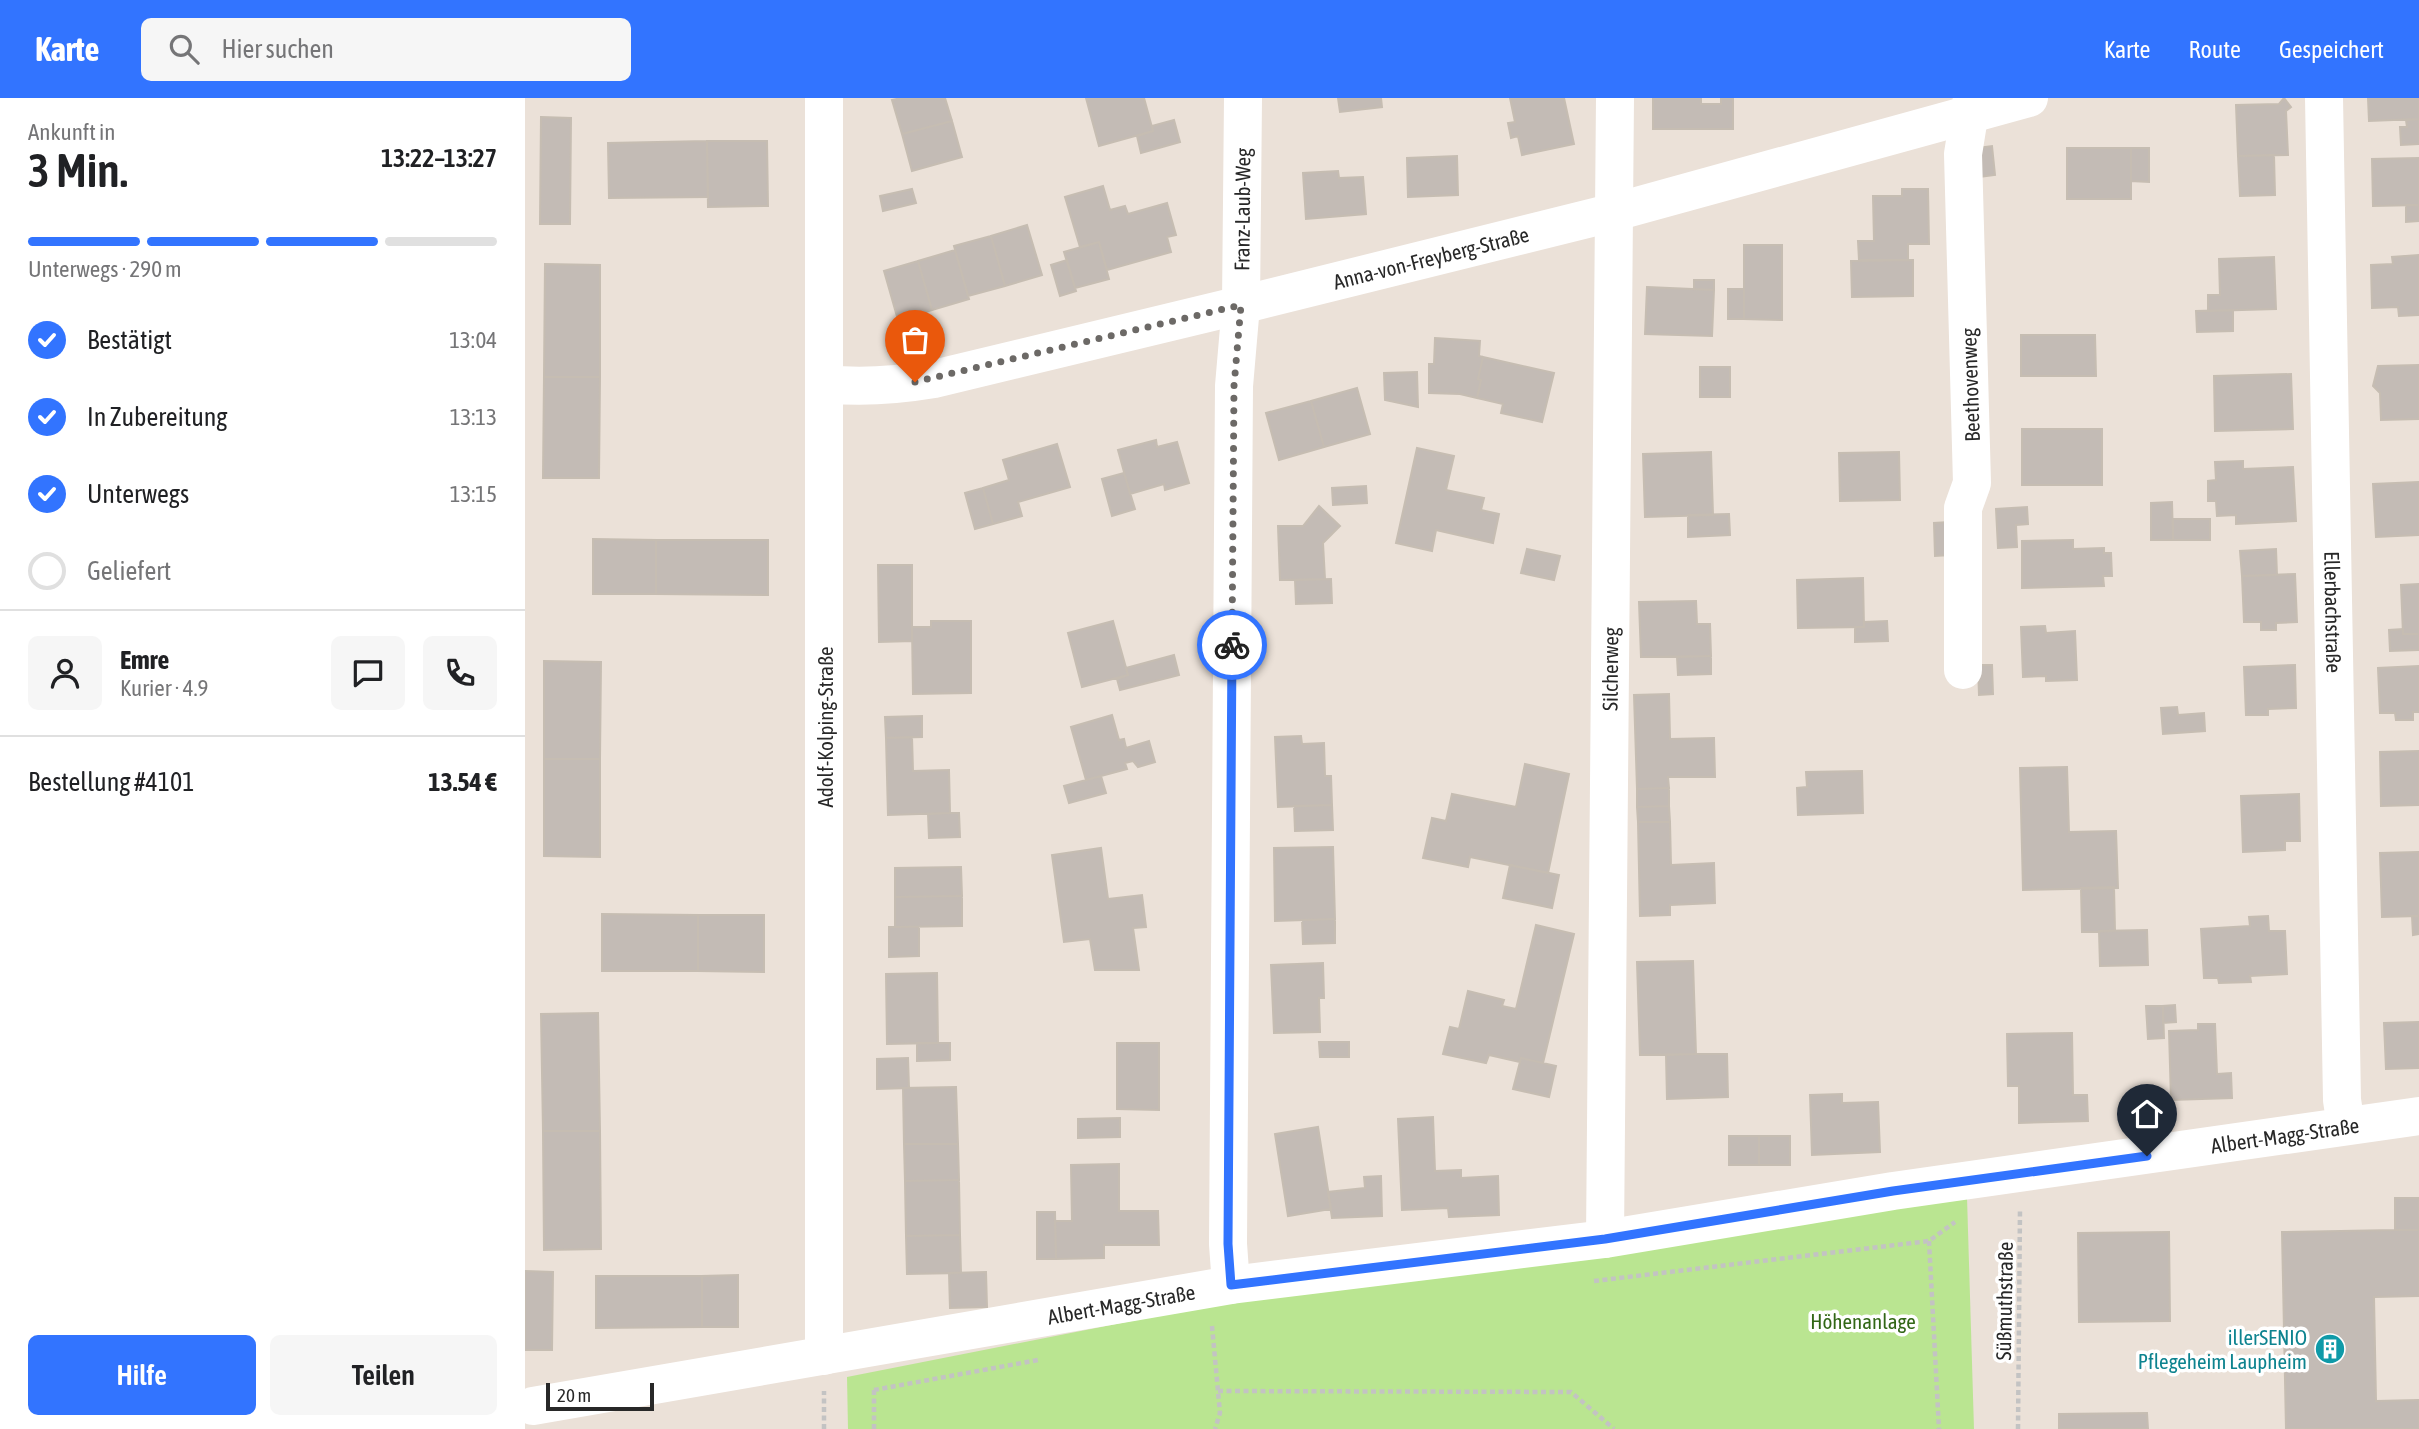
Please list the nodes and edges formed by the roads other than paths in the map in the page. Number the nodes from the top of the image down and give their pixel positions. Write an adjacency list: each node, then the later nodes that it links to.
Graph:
1 (824, 98): 9 (street, Adolf-Kolping-Straße)
2 (1243, 98): 8 (street, Franz-Laub-Weg)
3 (1615, 98): 7 (street, Silcherweg)
4 (2029, 98): 6 (street, Anna-von-Freyberg-Straße)
5 (2324, 98): 12 (street, Ellerbachstraße)
6 (1971, 105): 7 (street, Anna-von-Freyberg-Straße); 10 (street, Beethovenweg)
7 (1615, 212): 8 (street, Anna-von-Freyberg-Straße); 13 (street, Silcherweg)
8 (1241, 305): 9 (street, Anna-von-Freyberg-Straße); 14 (street, Franz-Laub-Weg)
9 (826, 384): 15 (street, Adolf-Kolping-Straße)
10 (1963, 670)
11 (2419, 1116): 12 (street, Albert-Magg-Straße)
12 (2346, 1126): 13 (street, Albert-Magg-Straße)
13 (1605, 1239): 14 (street, Albert-Magg-Straße)
14 (1220, 1287): 15 (street, Albert-Magg-Straße)
15 (824, 1356): 16 (street, Albert-Magg-Straße)
16 (533, 1406)

